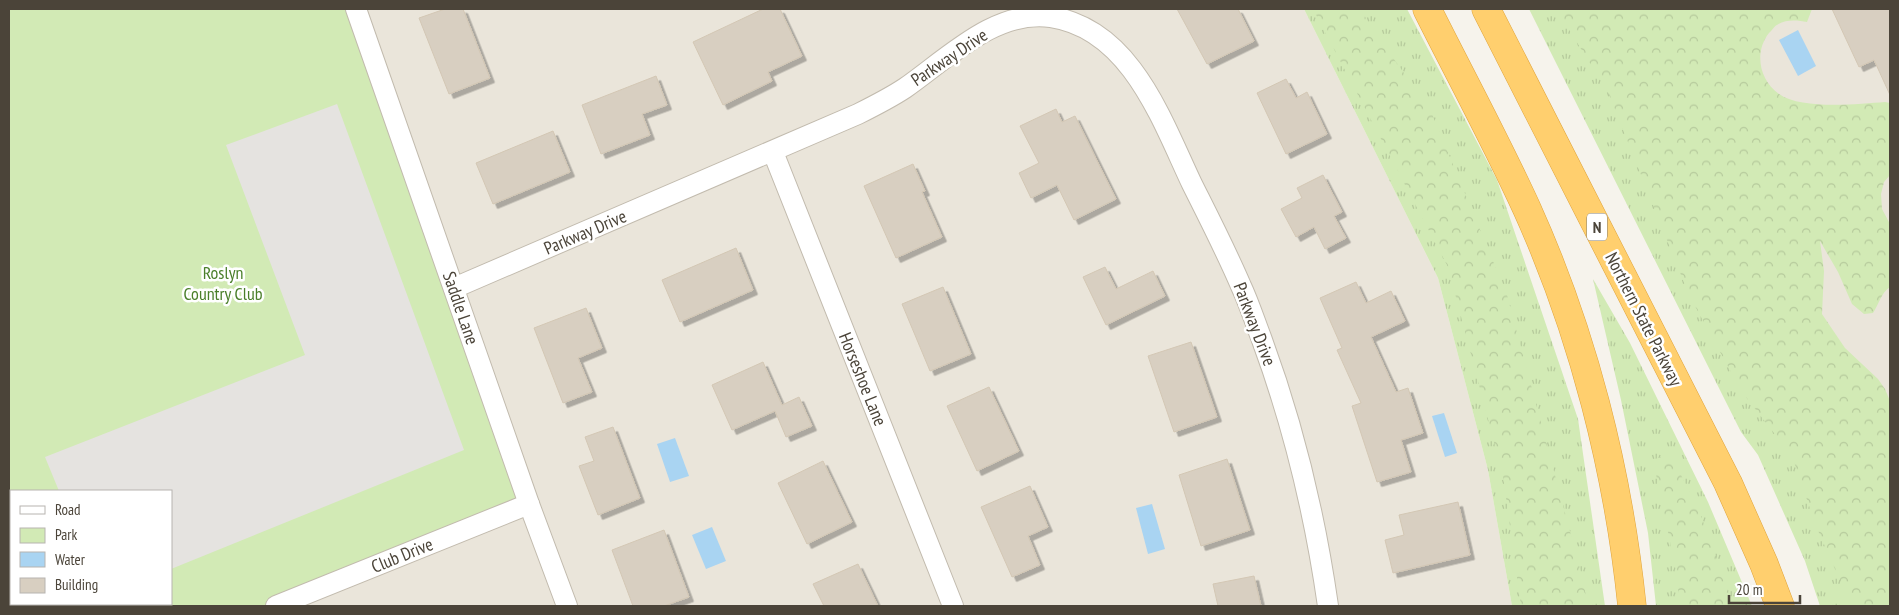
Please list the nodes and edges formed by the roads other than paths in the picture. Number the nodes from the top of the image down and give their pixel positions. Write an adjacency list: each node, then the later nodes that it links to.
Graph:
1 (356, 9): 5 (street, Saddle Lane)
2 (1427, 9): 11 (highway)
3 (1486, 9): 12 (highway, Northern State Parkway / N)
4 (773, 152): 5 (street, Parkway Drive); 9 (street, Horseshoe Lane); 10 (street, Parkway Drive)
5 (454, 288): 6 (street, Saddle Lane)
6 (529, 504): 7 (street, Club Drive); 8 (street, Saddle Lane)
7 (276, 606)
8 (567, 606)
9 (953, 606)
10 (1328, 606)
11 (1632, 606)
12 (1780, 606)

